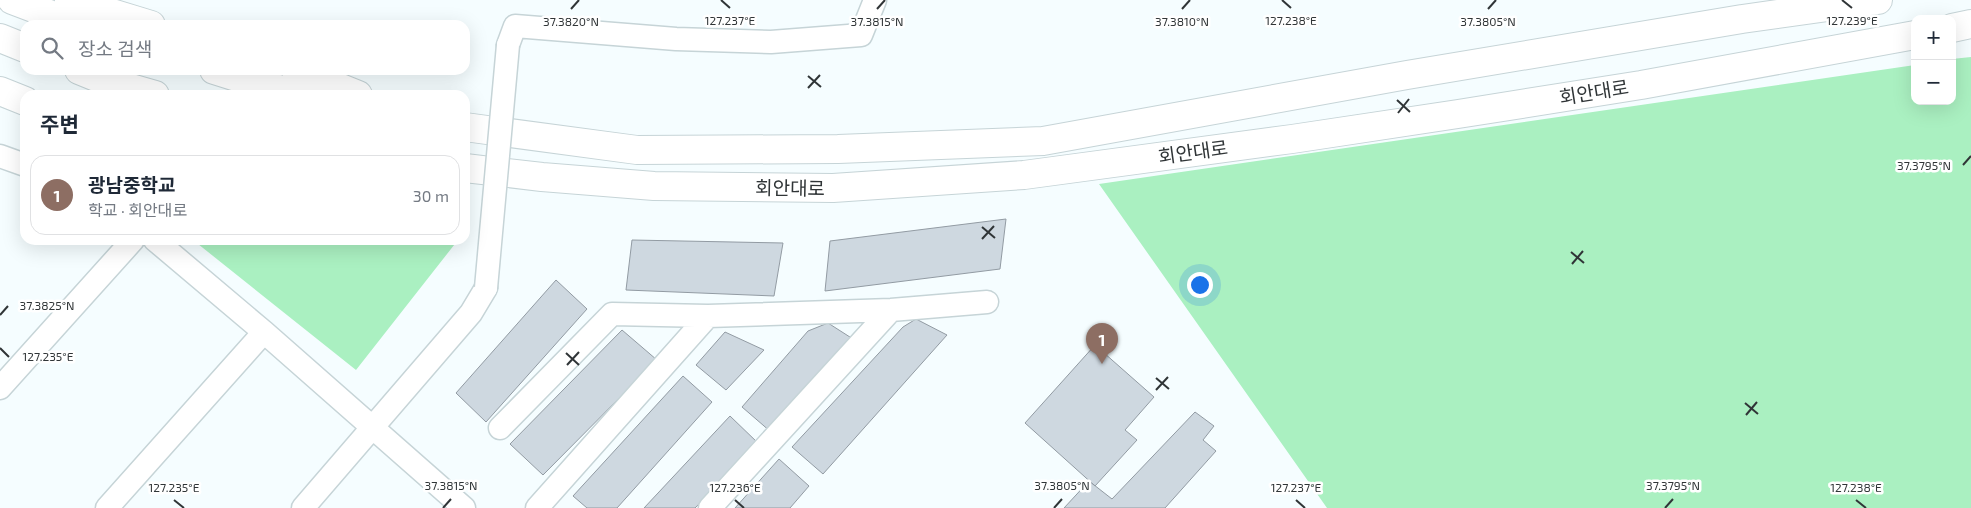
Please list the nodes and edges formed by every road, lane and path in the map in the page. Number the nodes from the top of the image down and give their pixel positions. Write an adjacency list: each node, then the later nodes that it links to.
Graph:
1 (12, 0): 7 (highway)
2 (69, 0): 8 (highway)
3 (875, 0): 35 (street, bridge)
4 (1822, 0): 6 (highway)
5 (1878, 0): 6 (highway, 회안대로)
6 (1787, 12): 24 (highway, 회안대로)
7 (65, 20)
8 (135, 20)
9 (1971, 24): 10 (highway)
10 (1956, 28)
11 (1956, 29): 12 (highway)
12 (1971, 31)
13 (1911, 36): 27 (highway, 회안대로)
14 (0, 38): 15 (highway)
15 (20, 46)
16 (91, 75): 19 (highway)
17 (230, 75): 20 (highway)
18 (308, 75): 21 (highway)
19 (138, 90)
20 (283, 90)
21 (346, 90)
22 (0, 91): 23 (highway)
23 (20, 99)
24 (470, 128)
25 (0, 156): 26 (street)
26 (20, 163)
27 (470, 169)
28 (129, 245): 34 (street)
29 (161, 245): 33 (street)
30 (987, 302): 31 (street)
31 (891, 310): 32 (street); 41 (street)
32 (708, 316): 36 (street); 40 (street)
33 (264, 332): 35 (street); 37 (street)
34 (0, 388)
35 (373, 428): 38 (street); 39 (street)
36 (500, 428)
37 (107, 508)
38 (303, 508)
39 (464, 508)
40 (537, 508)
41 (710, 508)

